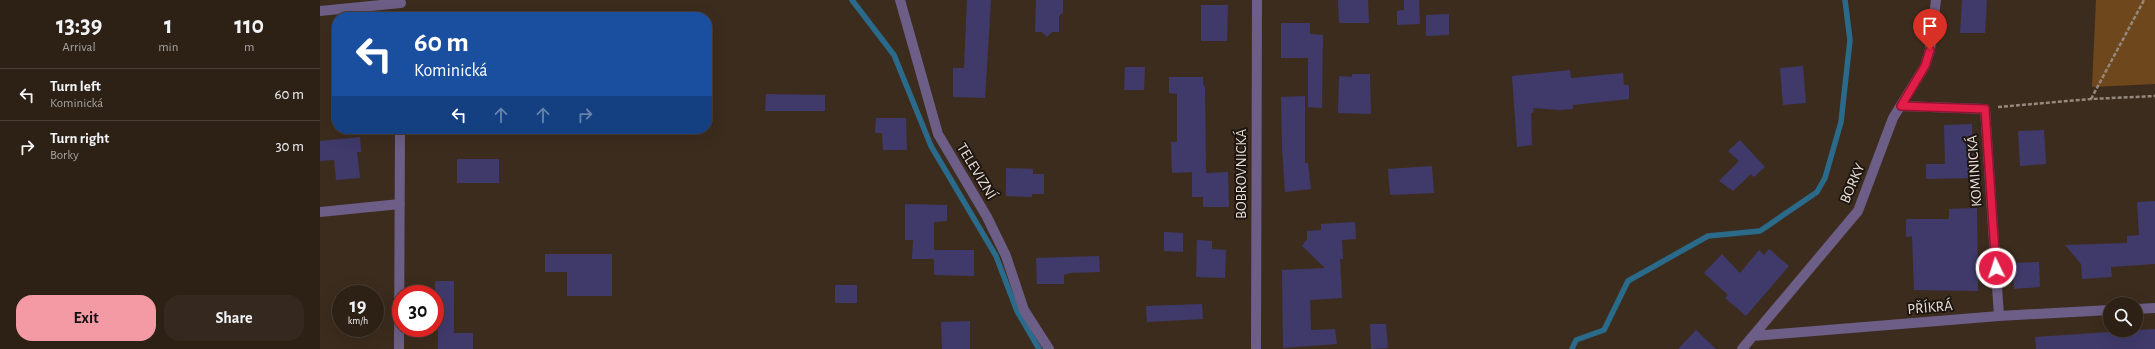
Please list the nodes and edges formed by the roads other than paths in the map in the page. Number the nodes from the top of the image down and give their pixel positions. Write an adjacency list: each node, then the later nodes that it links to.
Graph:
1 (900, 0): 16 (street, TELEVIZNÍ)
2 (1257, 0): 17 (street, BOBROVNICKÁ)
3 (1936, 0): 6 (street, BORKY)
4 (401, 3): 5 (street)
5 (320, 11)
6 (1901, 106): 13 (street, KOMINICKÁ); 14 (street, BORKY)
7 (400, 134): 8 (street)
8 (400, 204): 9 (street); 15 (street)
9 (320, 212)
10 (2155, 308): 11 (street)
11 (2143, 309)
12 (2103, 310): 13 (street, PŘÍKRÁ)
13 (1999, 316): 14 (street, PŘÍKRÁ)
14 (1753, 336): 18 (street, BORKY)
15 (399, 349)
16 (1049, 349)
17 (1256, 349)
18 (1742, 349)

